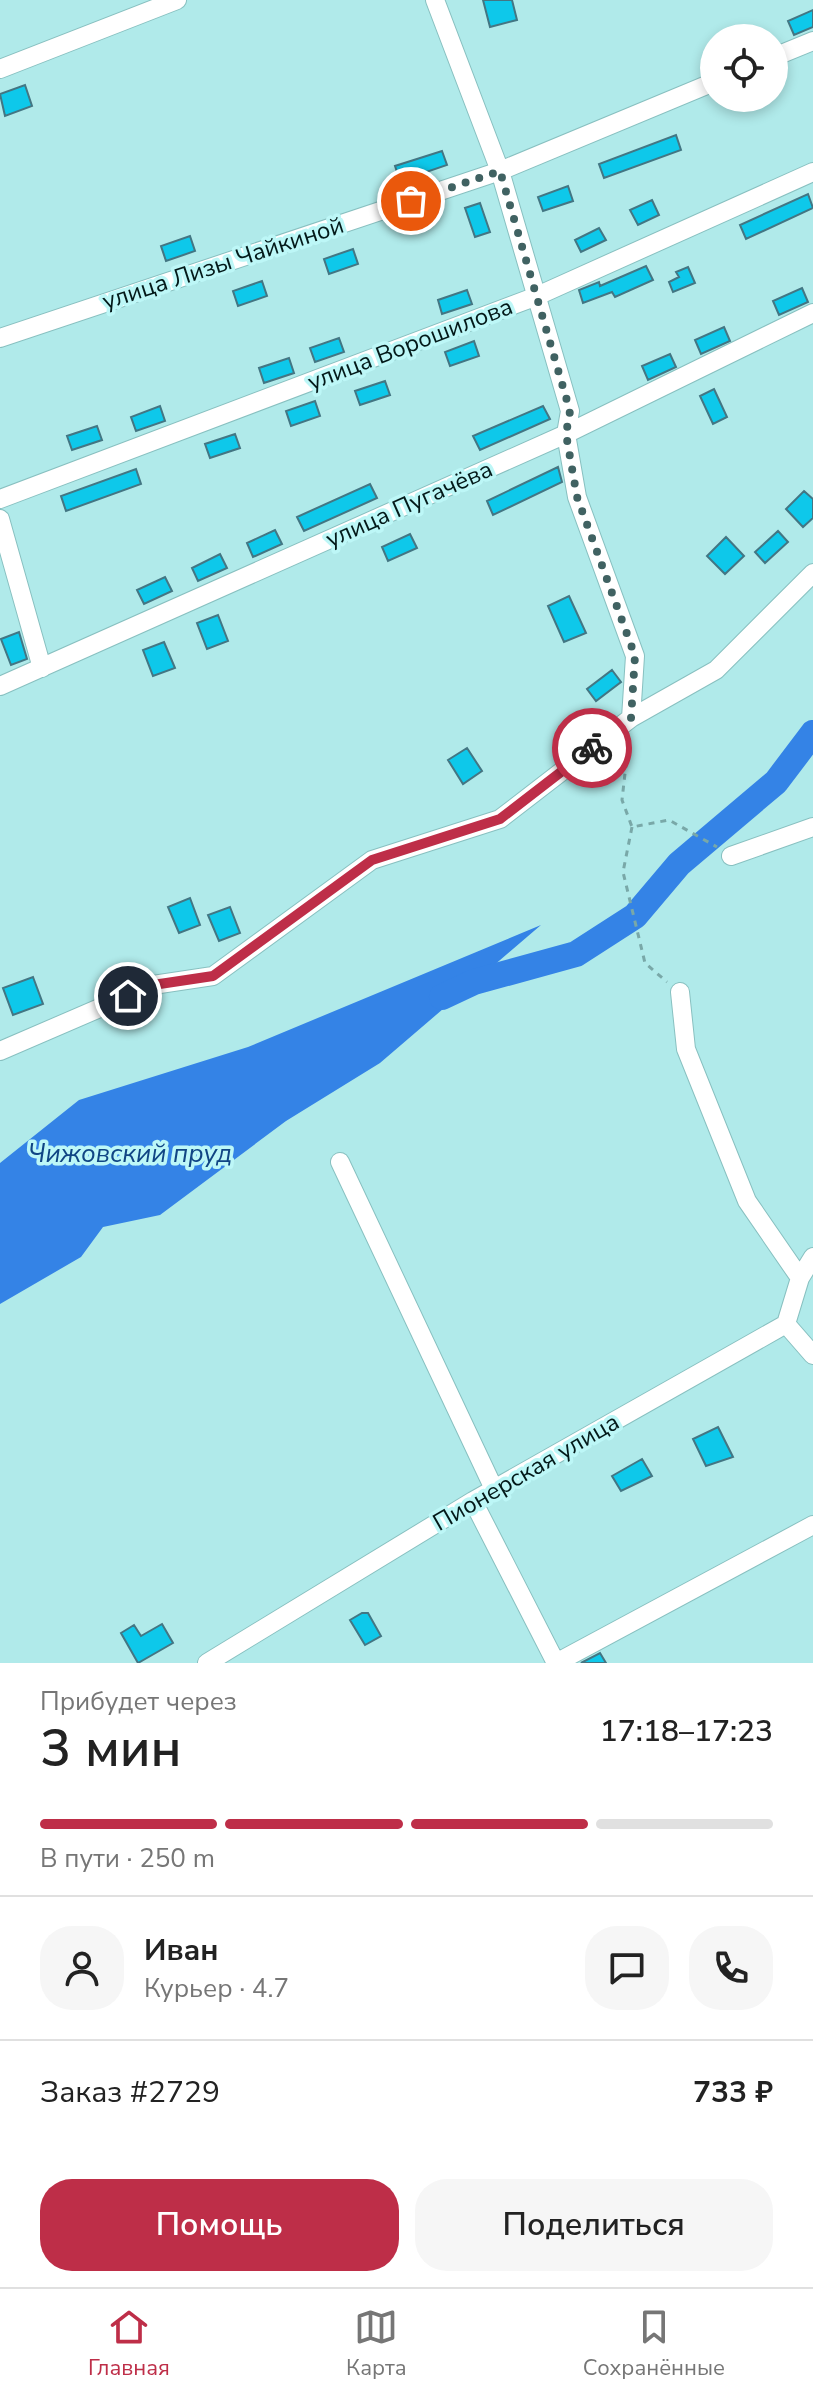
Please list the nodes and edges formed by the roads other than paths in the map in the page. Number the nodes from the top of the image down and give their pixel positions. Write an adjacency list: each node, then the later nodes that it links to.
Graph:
1 (177, 0): 5 (street)
2 (435, 0): 7 (street)
3 (813, 41): 4 (street)
4 (788, 51)
5 (0, 69)
6 (700, 88): 7 (street, улица Лизы Чайкиной)
7 (500, 171): 9 (street); 11 (street, улица Лизы Чайкиной)
8 (813, 172): 9 (street, улица Ворошилова)
9 (537, 296): 12 (street); 13 (street, улица Ворошилова)
10 (813, 313): 12 (street, улица Пугачёва)
11 (0, 338)
12 (566, 434): 16 (street, улица Пугачёва); 18 (street)
13 (0, 499)
14 (0, 519): 16 (street)
15 (813, 573): 18 (street)
16 (42, 668): 17 (street, улица Пугачёва)
17 (0, 686)
18 (631, 718): 22 (street)
19 (813, 827): 20 (street)
20 (731, 856)
21 (680, 992): 25 (street)
22 (0, 1051)
23 (340, 1162): 28 (street)
24 (813, 1257): 25 (street)
25 (800, 1278): 26 (street)
26 (786, 1324): 27 (street); 28 (street, Пионерская улица)
27 (813, 1355)
28 (494, 1489): 29 (street, Пионерская улица)
29 (473, 1501): 31 (street, Пионерская улица); 32 (street)
30 (813, 1525): 32 (street)
31 (207, 1663)
32 (556, 1663)

